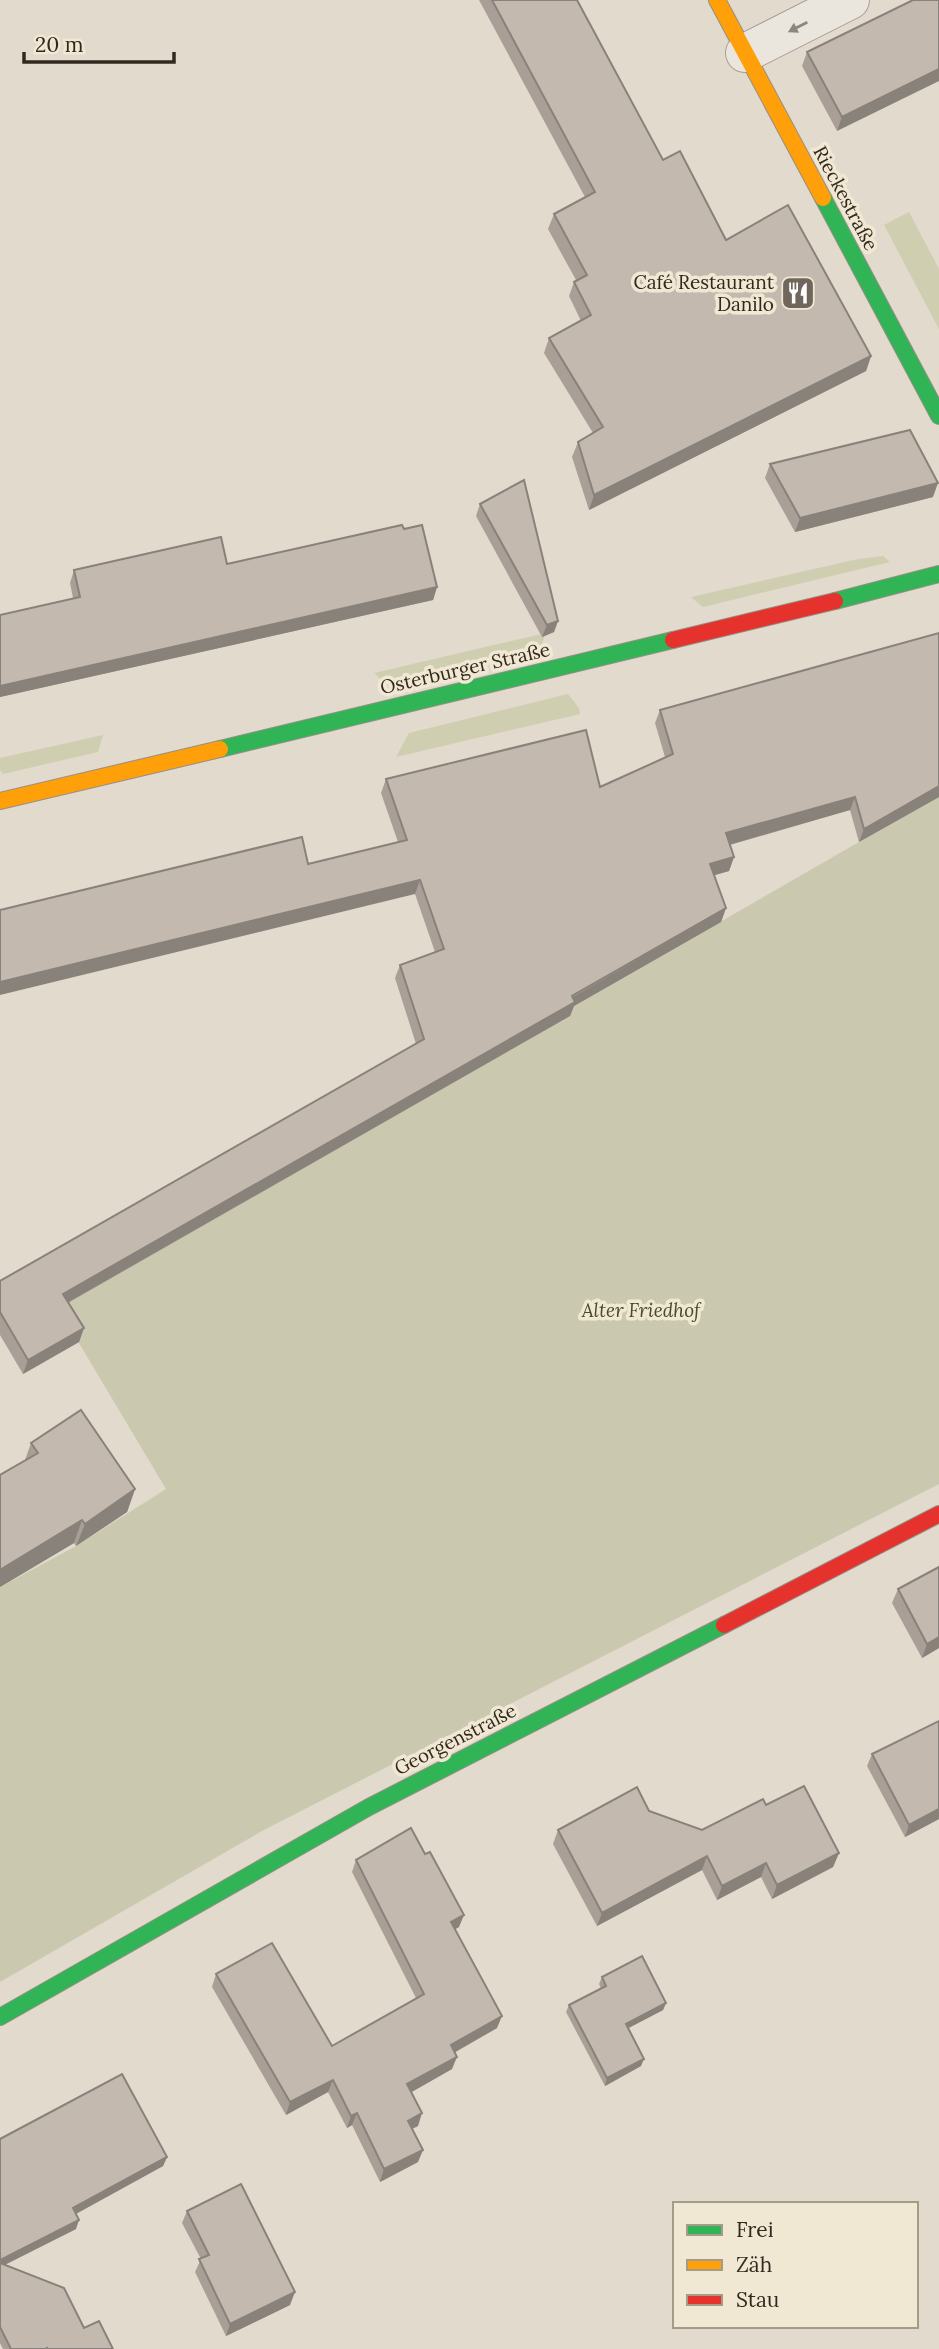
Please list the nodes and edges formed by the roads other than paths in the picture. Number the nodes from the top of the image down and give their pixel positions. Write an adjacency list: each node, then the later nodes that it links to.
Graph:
1 (717, 0): 3 (street, Rieckestraße)
2 (850, 0): 3 (street, one-way to 3)
3 (745, 53): 4 (street, Rieckestraße)
4 (939, 416)
5 (939, 574): 6 (street, Osterburger Straße)
6 (0, 801)
7 (939, 1514): 8 (street, Georgenstraße)
8 (0, 2017)

